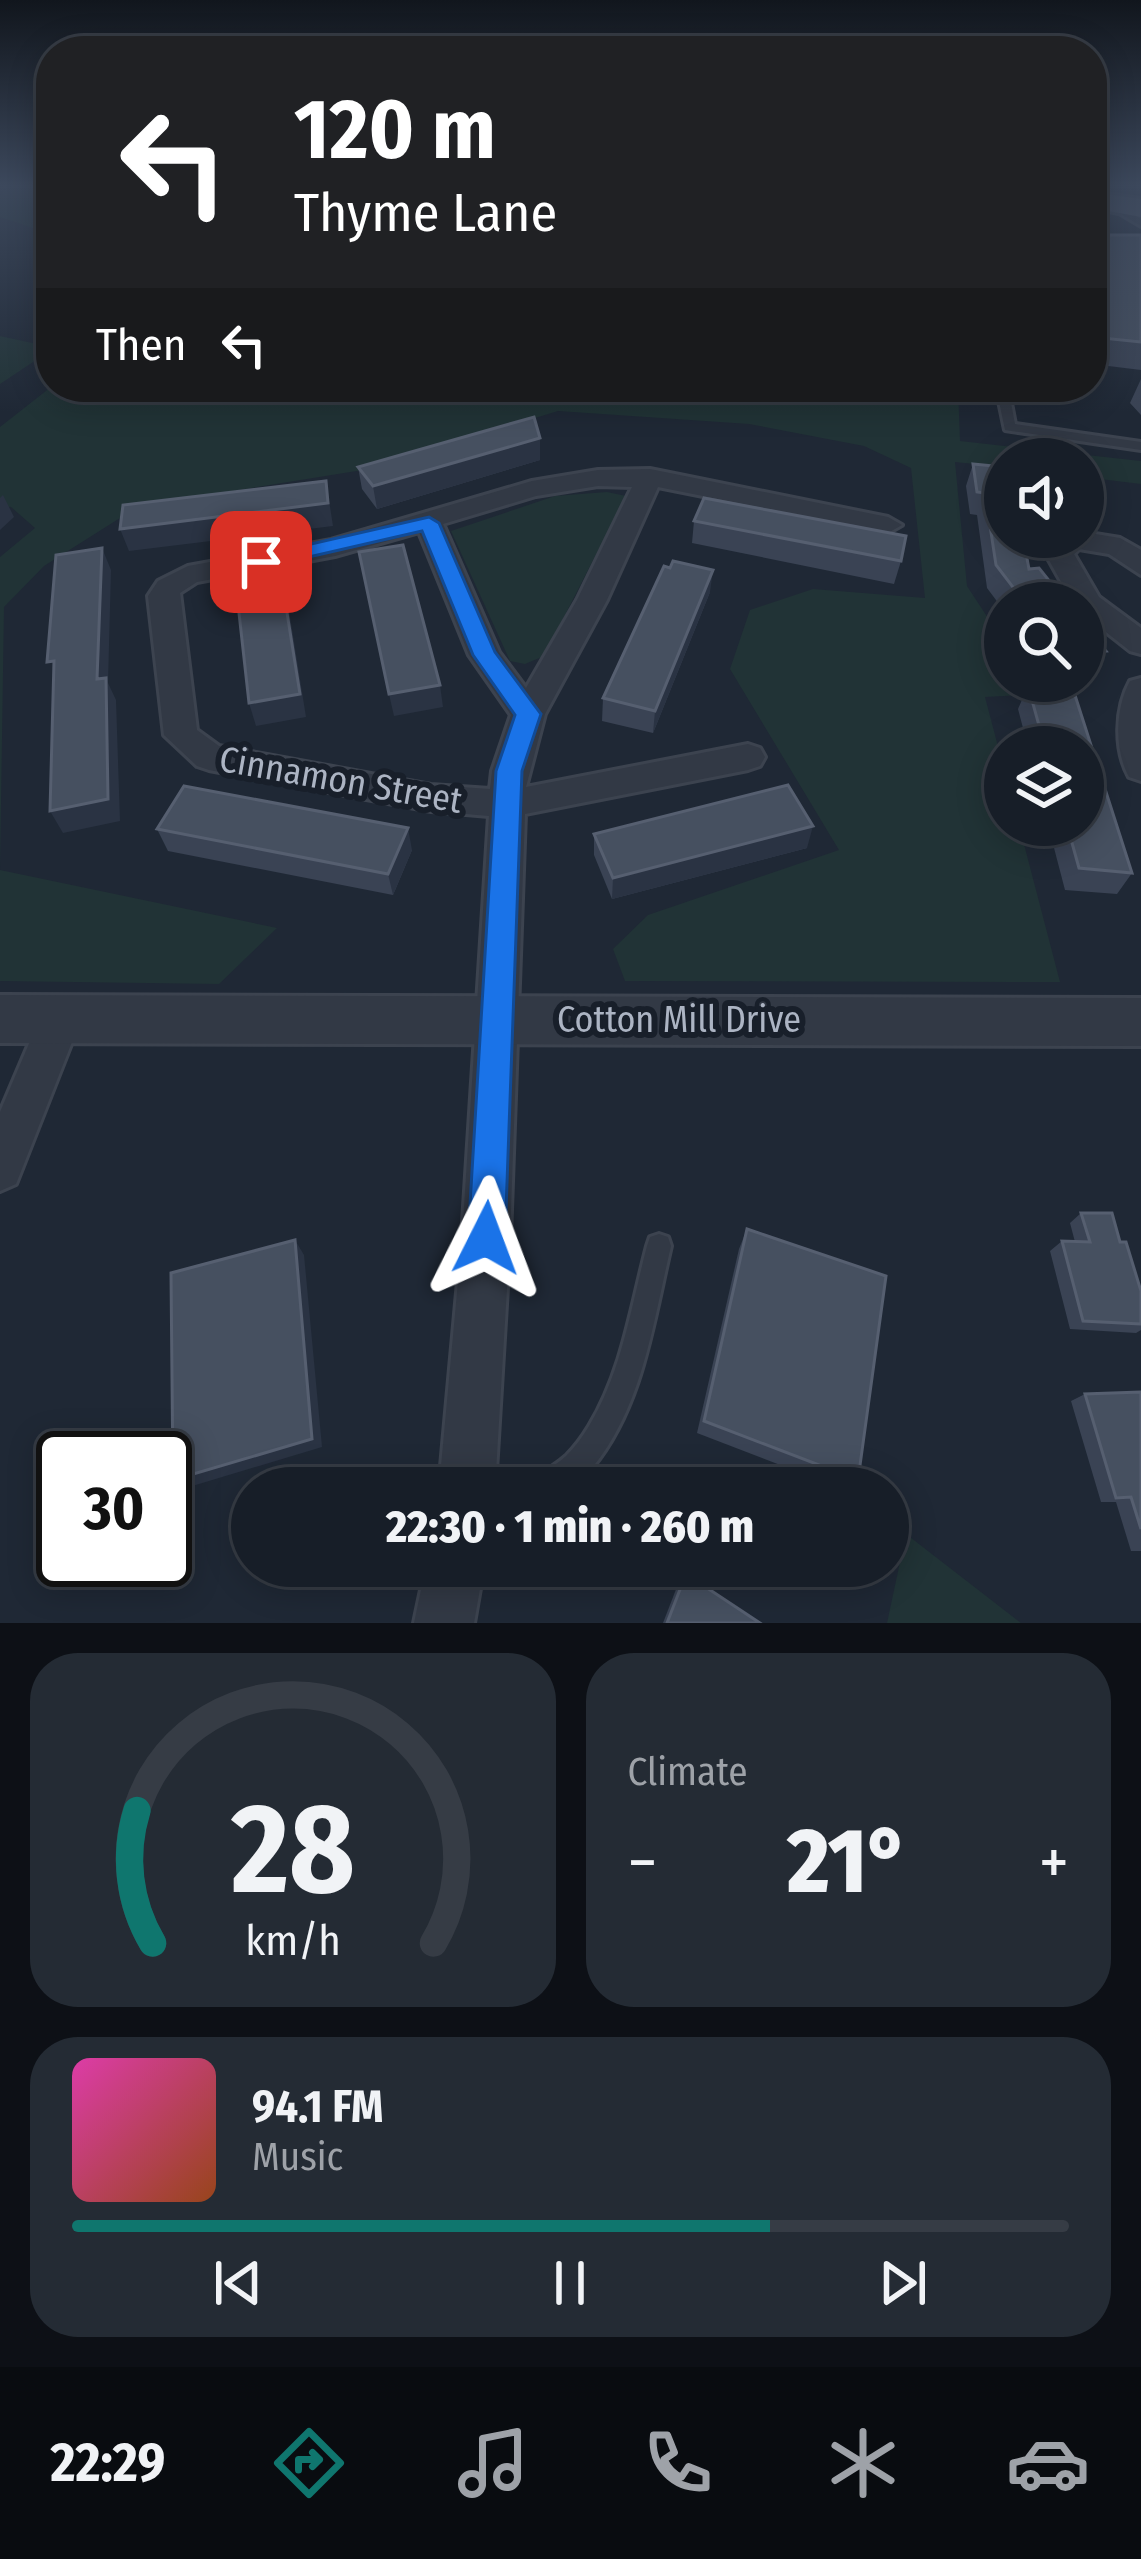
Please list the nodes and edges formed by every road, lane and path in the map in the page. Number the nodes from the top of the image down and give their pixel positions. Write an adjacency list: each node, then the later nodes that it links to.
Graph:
1 (1005, 402): 2 (lane)
2 (1141, 446)
3 (650, 477): 4 (street, Cinnamon Street); 5 (street, Cinnamon Street); 9 (street)
4 (429, 523): 9 (street); 12 (street, Cinnamon Street)
5 (888, 525)
6 (1141, 566): 7 (street)
7 (1141, 644)
8 (1141, 689): 11 (street)
9 (528, 714): 12 (street)
10 (748, 757): 12 (street, Cinnamon Street)
11 (1141, 768)
12 (507, 804): 13 (street)
13 (497, 1018): 15 (street, Cotton Mill Drive); 16 (street, Cotton Mill Drive); 19 (street)
14 (0, 1019): 15 (street, Cotton Mill Drive)
15 (60, 1019): 17 (street)
16 (1141, 1022)
17 (0, 1168)
18 (658, 1246): 20 (lane)
19 (468, 1467)
20 (575, 1467)
21 (451, 1587): 22 (street)
22 (444, 1623)

